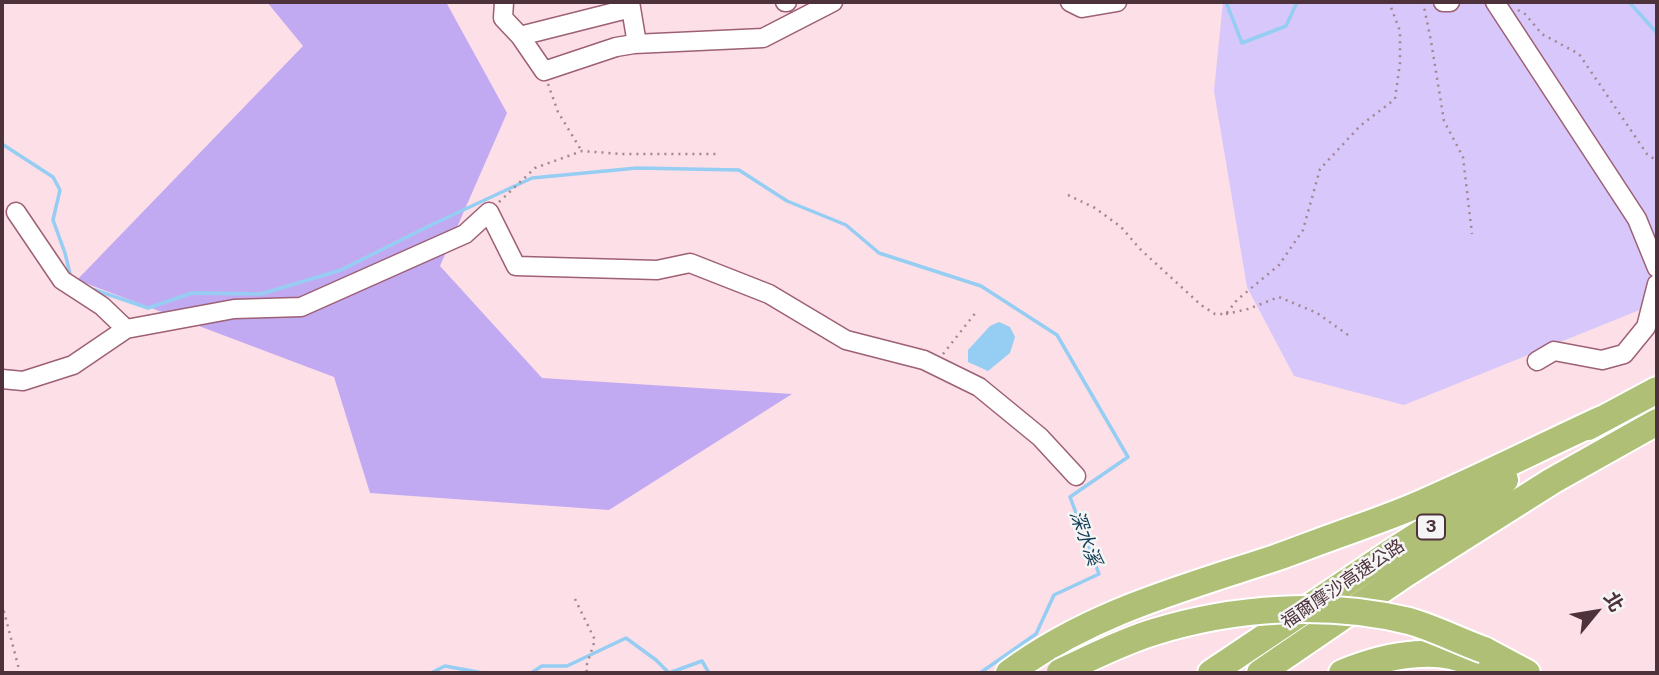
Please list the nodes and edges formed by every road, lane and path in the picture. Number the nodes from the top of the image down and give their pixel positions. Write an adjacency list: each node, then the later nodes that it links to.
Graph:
1 (506, 2): 12 (lane)
2 (833, 2): 13 (lane)
3 (1070, 2): 4 (lane)
4 (1117, 2)
5 (1389, 2): 25 (path)
6 (1423, 2): 21 (path)
7 (1443, 2): 8 (lane)
8 (1450, 2)
9 (1495, 2): 22 (lane)
10 (630, 5): 12 (lane); 13 (lane)
11 (1517, 10): 17 (path)
12 (520, 36): 14 (lane)
13 (637, 44): 14 (lane)
14 (544, 71): 15 (path)
15 (582, 151): 16 (path); 20 (path)
16 (719, 154)
17 (1657, 160)
18 (1068, 195): 25 (path)
19 (16, 212): 26 (lane)
20 (489, 212): 26 (lane); 29 (lane)
21 (1472, 234)
22 (1657, 268)
23 (1657, 284): 28 (lane)
24 (977, 311): 29 (path)
25 (1226, 314): 27 (path)
26 (126, 329): 30 (lane)
27 (1348, 335)
28 (1537, 362)
29 (934, 364): 34 (lane)
30 (2, 379)
31 (1657, 390): 32 (highway, 福爾摩沙高速公路 / 3)
32 (1602, 419): 40 (highway); 42 (highway, 福爾摩沙高速公路 / 3)
33 (1657, 422): 43 (highway, 福爾摩沙高速公路 / 3)
34 (1076, 476)
35 (575, 599): 39 (path)
36 (2, 604): 38 (path)
37 (1485, 662): 41 (highway, bridge); 44 (highway); 45 (highway)
38 (20, 673)
39 (587, 673)
40 (1009, 673)
41 (1060, 673)
42 (1211, 673)
43 (1260, 673)
44 (1342, 673)
45 (1527, 673)

